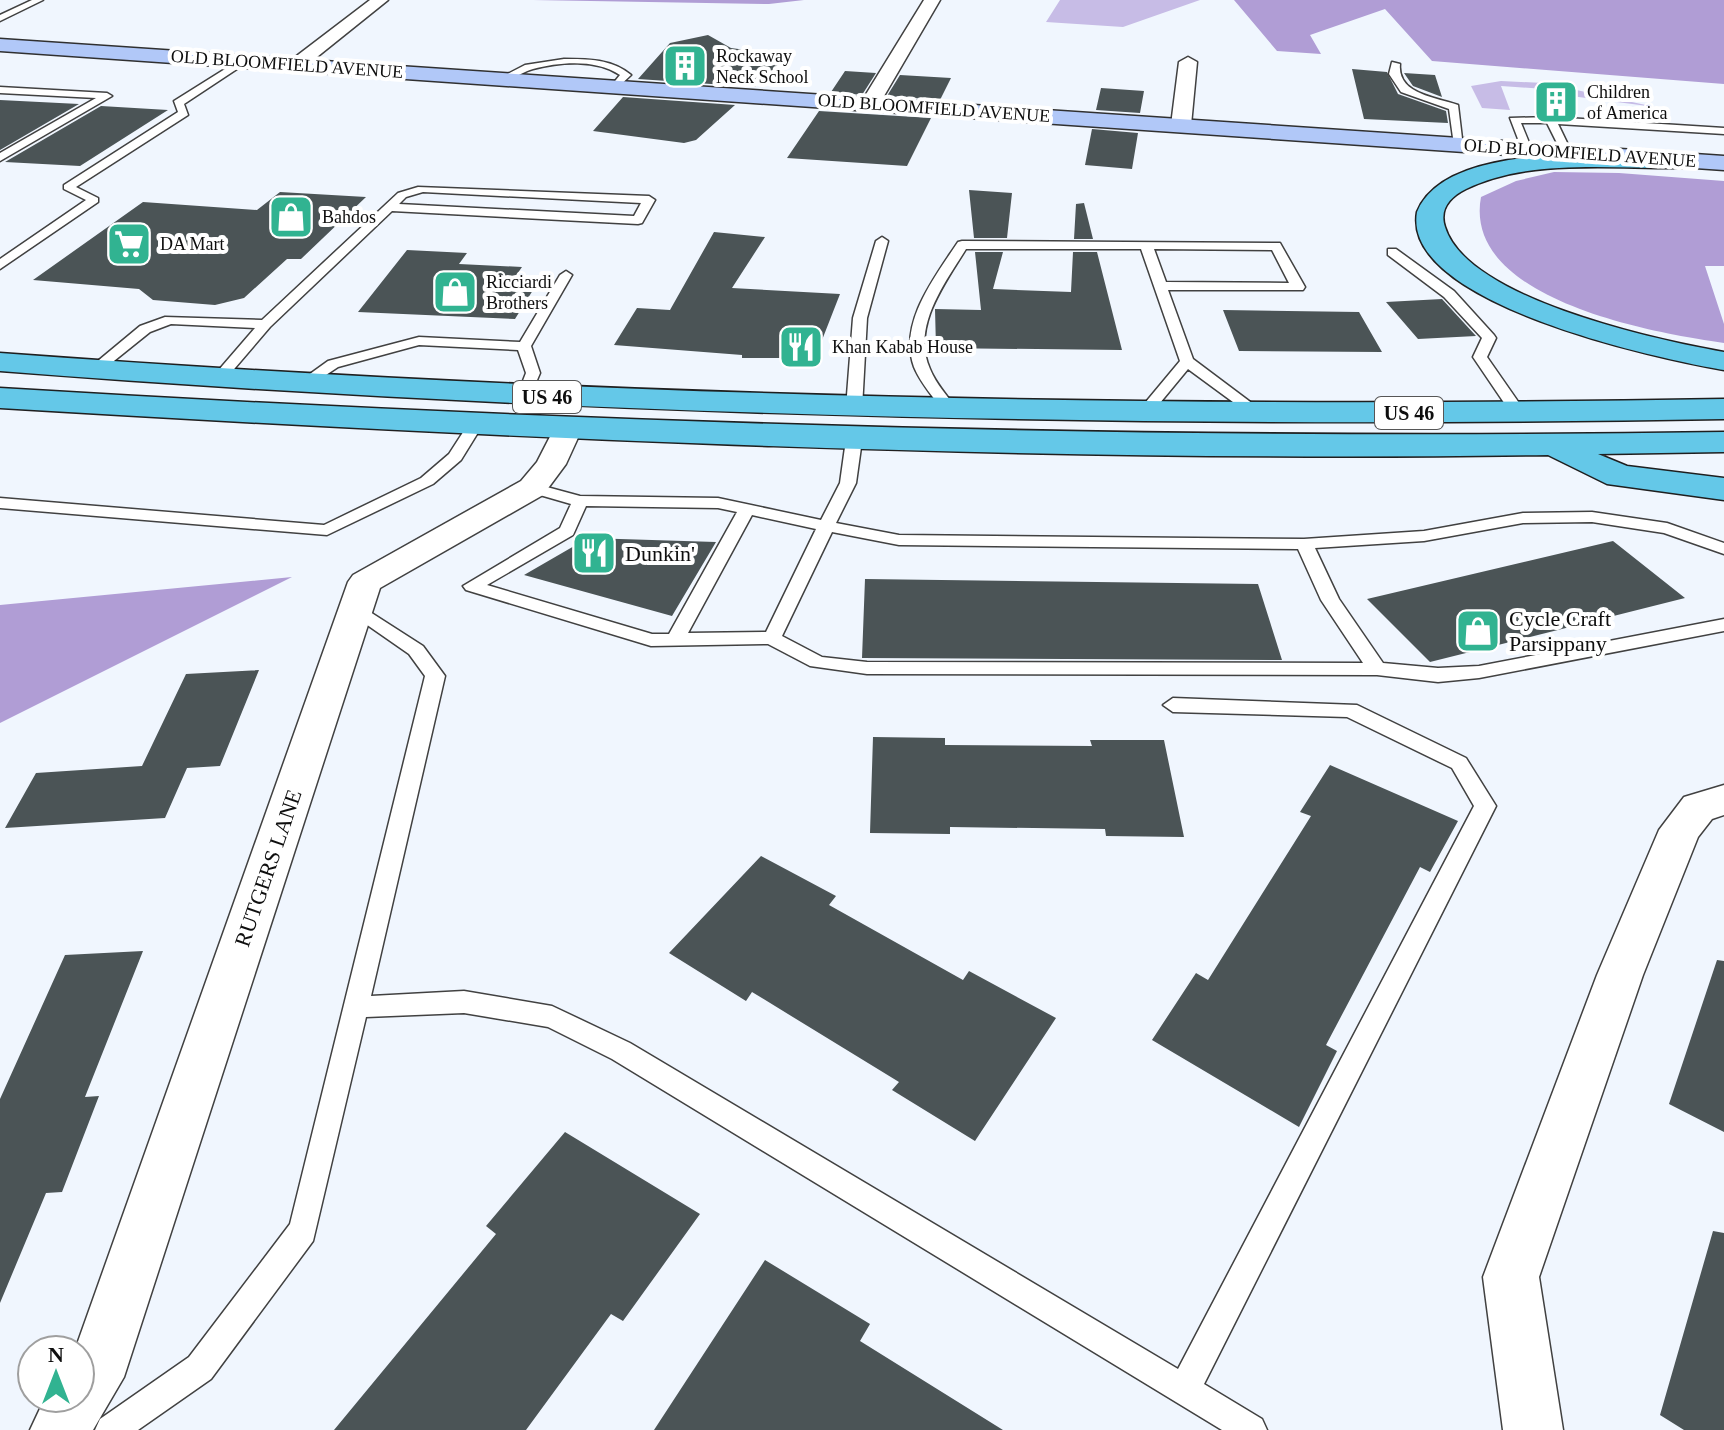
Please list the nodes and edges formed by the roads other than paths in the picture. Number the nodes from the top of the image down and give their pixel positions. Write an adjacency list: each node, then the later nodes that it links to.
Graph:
1 (39, 0): 4 (lane)
2 (380, 0): 9 (street)
3 (932, 0): 11 (street)
4 (0, 18)
5 (0, 45): 6 (street, OLD BLOOMFIELD AVENUE)
6 (244, 61): 9 (street, OLD BLOOMFIELD AVENUE); 25 (lane)
7 (1188, 62): 13 (street)
8 (1395, 64): 15 (lane)
9 (296, 65): 11 (street, OLD BLOOMFIELD AVENUE)
10 (0, 90): 18 (lane)
11 (870, 104): 13 (street, OLD BLOOMFIELD AVENUE)
12 (1551, 120): 14 (lane); 16 (lane); 17 (lane)
13 (1181, 125): 15 (street, OLD BLOOMFIELD AVENUE)
14 (1724, 131)
15 (1459, 145): 16 (street, OLD BLOOMFIELD AVENUE)
16 (1527, 150): 17 (street, OLD BLOOMFIELD AVENUE)
17 (1567, 153): 19 (street, OLD BLOOMFIELD AVENUE)
18 (0, 158)
19 (1682, 161): 20 (street, OLD BLOOMFIELD AVENUE); 28 (highway)
20 (1724, 163)
21 (391, 207): 21 (lane); 30 (lane)
22 (882, 241): 45 (lane)
23 (1146, 245): 27 (lane); 27 (lane); 41 (lane)
24 (1392, 252): 29 (lane)
25 (0, 265)
26 (566, 275): 31 (lane)
27 (1161, 286): 32 (lane)
28 (1491, 289): 29 (lane); 33 (highway)
29 (1449, 294): 44 (lane)
30 (265, 324): 35 (lane); 36 (lane)
31 (524, 346): 37 (lane); 38 (lane)
32 (1187, 361): 42 (lane); 43 (lane)
33 (1724, 361)
34 (0, 362): 35 (highway, US 46)
35 (94, 370): 36 (highway, US 46)
36 (218, 379): 37 (highway, US 46)
37 (303, 384): 38 (highway, US 46)
38 (524, 396): 45 (highway, US 46)
39 (0, 398): 46 (highway, US 46)
40 (1724, 409): 44 (highway, US 46)
41 (950, 410): 42 (highway, US 46); 45 (highway, US 46)
42 (1145, 412): 43 (highway, US 46)
43 (1257, 413): 44 (highway, US 46)
44 (1518, 413)
45 (854, 424): 47 (highway, US 46); 49 (highway, US 46); 55 (lane)
46 (474, 426): 47 (highway, US 46); 53 (lane)
47 (567, 429): 50 (street, RUTGERS LANE)
48 (1724, 442): 49 (highway, US 46)
49 (1550, 446): 51 (highway)
50 (532, 488): 52 (lane); 58 (street, RUTGERS LANE)
51 (1724, 489)
52 (580, 501): 54 (lane); 61 (lane)
53 (0, 503)
54 (746, 510): 55 (lane); 61 (lane)
55 (826, 526): 56 (lane); 60 (lane)
56 (1304, 544): 57 (lane); 62 (lane)
57 (1724, 549)
58 (356, 609): 65 (lane); 66 (street, RUTGERS LANE)
59 (1724, 625): 62 (lane)
60 (772, 638): 61 (lane); 62 (lane)
61 (674, 641)
62 (1377, 669)
63 (1173, 705): 67 (lane)
64 (1724, 800): 70 (street)
65 (359, 1007): 67 (lane); 68 (lane)
66 (96, 1370)
67 (1184, 1390): 69 (lane)
68 (111, 1430)
69 (1251, 1430)
70 (1533, 1430)

